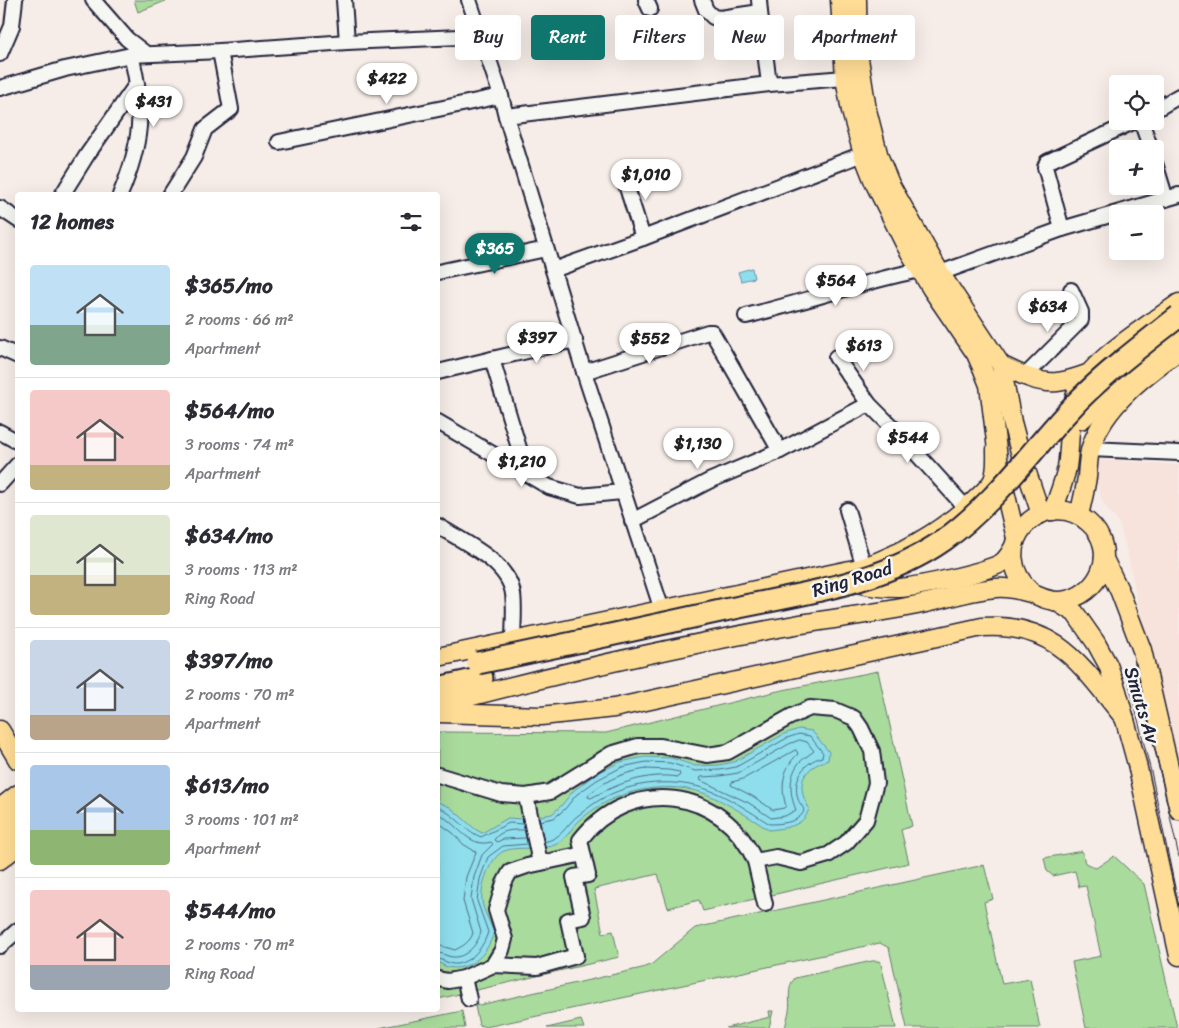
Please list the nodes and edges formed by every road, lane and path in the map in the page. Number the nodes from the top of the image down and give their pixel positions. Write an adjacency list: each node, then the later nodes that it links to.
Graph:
1 (15, 0): 13 (street)
2 (93, 0): 14 (street)
3 (344, 0): 11 (street)
4 (469, 0): 9 (street)
5 (702, 0): 8 (street)
6 (840, 0): 16 (main road)
7 (857, 0): 35 (main road)
8 (760, 6): 17 (street)
9 (474, 15)
10 (455, 37): 11 (street)
11 (347, 42): 12 (street)
12 (220, 51): 14 (street); 31 (street)
13 (0, 54)
14 (138, 54): 18 (street); 19 (street)
15 (490, 60): 20 (street)
16 (845, 78): 17 (street); 26 (main road)
17 (769, 84): 23 (street)
18 (136, 85): 29 (street); 30 (street)
19 (0, 88)
20 (501, 96): 23 (street); 25 (street)
21 (1179, 96): 22 (street)
22 (1164, 105)
23 (506, 116): 38 (street)
24 (1116, 130): 36 (street)
25 (279, 142)
26 (863, 154): 35 (main road); 37 (street)
27 (622, 172): 37 (street)
28 (1164, 181): 32 (street)
29 (64, 192)
30 (121, 192)
31 (172, 192)
32 (1172, 197): 36 (street)
33 (0, 208): 34 (street)
34 (15, 218)
35 (901, 222): 40 (main road); 42 (main road)
36 (1062, 229): 42 (street)
37 (643, 238): 39 (street)
38 (546, 249): 39 (street); 41 (street)
39 (553, 270): 48 (street)
40 (920, 270): 45 (street); 63 (main road)
41 (440, 272)
42 (940, 273): 54 (main road)
43 (1071, 290): 58 (street)
44 (1179, 303): 57 (main road)
45 (746, 316)
46 (1179, 316): 86 (highway, Ring Road, bridge)
47 (1179, 335): 86 (highway, Ring Road)
48 (575, 340): 53 (street); 56 (street)
49 (0, 348): 51 (street)
50 (1179, 351): 64 (main road)
51 (15, 355)
52 (836, 357): 59 (street)
53 (492, 359): 55 (street); 68 (street)
54 (1001, 365): 58 (main road); 73 (main road)
55 (440, 372)
56 (584, 372): 65 (street); 70 (street)
57 (1091, 373): 58 (main road); 73 (main road)
58 (1025, 376)
59 (868, 404): 65 (street); 71 (street)
60 (440, 423): 68 (street)
61 (0, 432): 62 (street)
62 (15, 440)
63 (996, 449): 71 (main road); 77 (main road)
64 (1090, 450): 66 (street); 74 (main road)
65 (780, 451): 75 (street)
66 (1179, 453)
67 (15, 467): 69 (street)
68 (522, 470): 70 (street)
69 (0, 484)
70 (622, 492): 75 (street)
71 (966, 508): 79 (main road)
72 (848, 510): 79 (street)
73 (1047, 512): 74 (main road); 77 (main road)
74 (1079, 516): 78 (main road)
75 (632, 521): 83 (street)
76 (440, 527): 84 (street)
77 (1015, 543): 80 (main road); 81 (main road)
78 (1104, 559): 82 (main road); 100 (main road, Smuts Av)
79 (864, 567): 80 (main road)
80 (827, 576): 83 (main road)
81 (1033, 594): 82 (main road); 89 (main road)
82 (1057, 602): 91 (main road, Smuts Av)
83 (662, 610): 84 (main road)
84 (513, 641): 85 (main road)
85 (440, 657)
86 (480, 671): 87 (highway, Ring Road); 88 (highway)
87 (440, 673)
88 (440, 687)
89 (440, 705)
90 (440, 713): 91 (main road)
91 (1125, 719): 113 (main road, Smuts Av)
92 (0, 730): 94 (main road)
93 (0, 741): 95 (main road)
94 (15, 755)
95 (15, 765)
96 (440, 776): 98 (street)
97 (15, 796): 99 (main road)
98 (526, 796): 107 (street); 109 (street)
99 (0, 808)
100 (1179, 810)
101 (15, 813): 102 (highway)
102 (0, 825)
103 (15, 832): 104 (highway)
104 (0, 843)
105 (15, 848): 108 (main road)
106 (583, 854): 107 (street); 109 (street); 114 (street)
107 (539, 858): 114 (street)
108 (0, 860)
109 (754, 861): 110 (street)
110 (765, 904)
111 (15, 933): 112 (street)
112 (0, 946)
113 (1179, 956)
114 (493, 965): 115 (street)
115 (464, 978): 116 (street); 117 (street)
116 (440, 979)
117 (469, 998)

